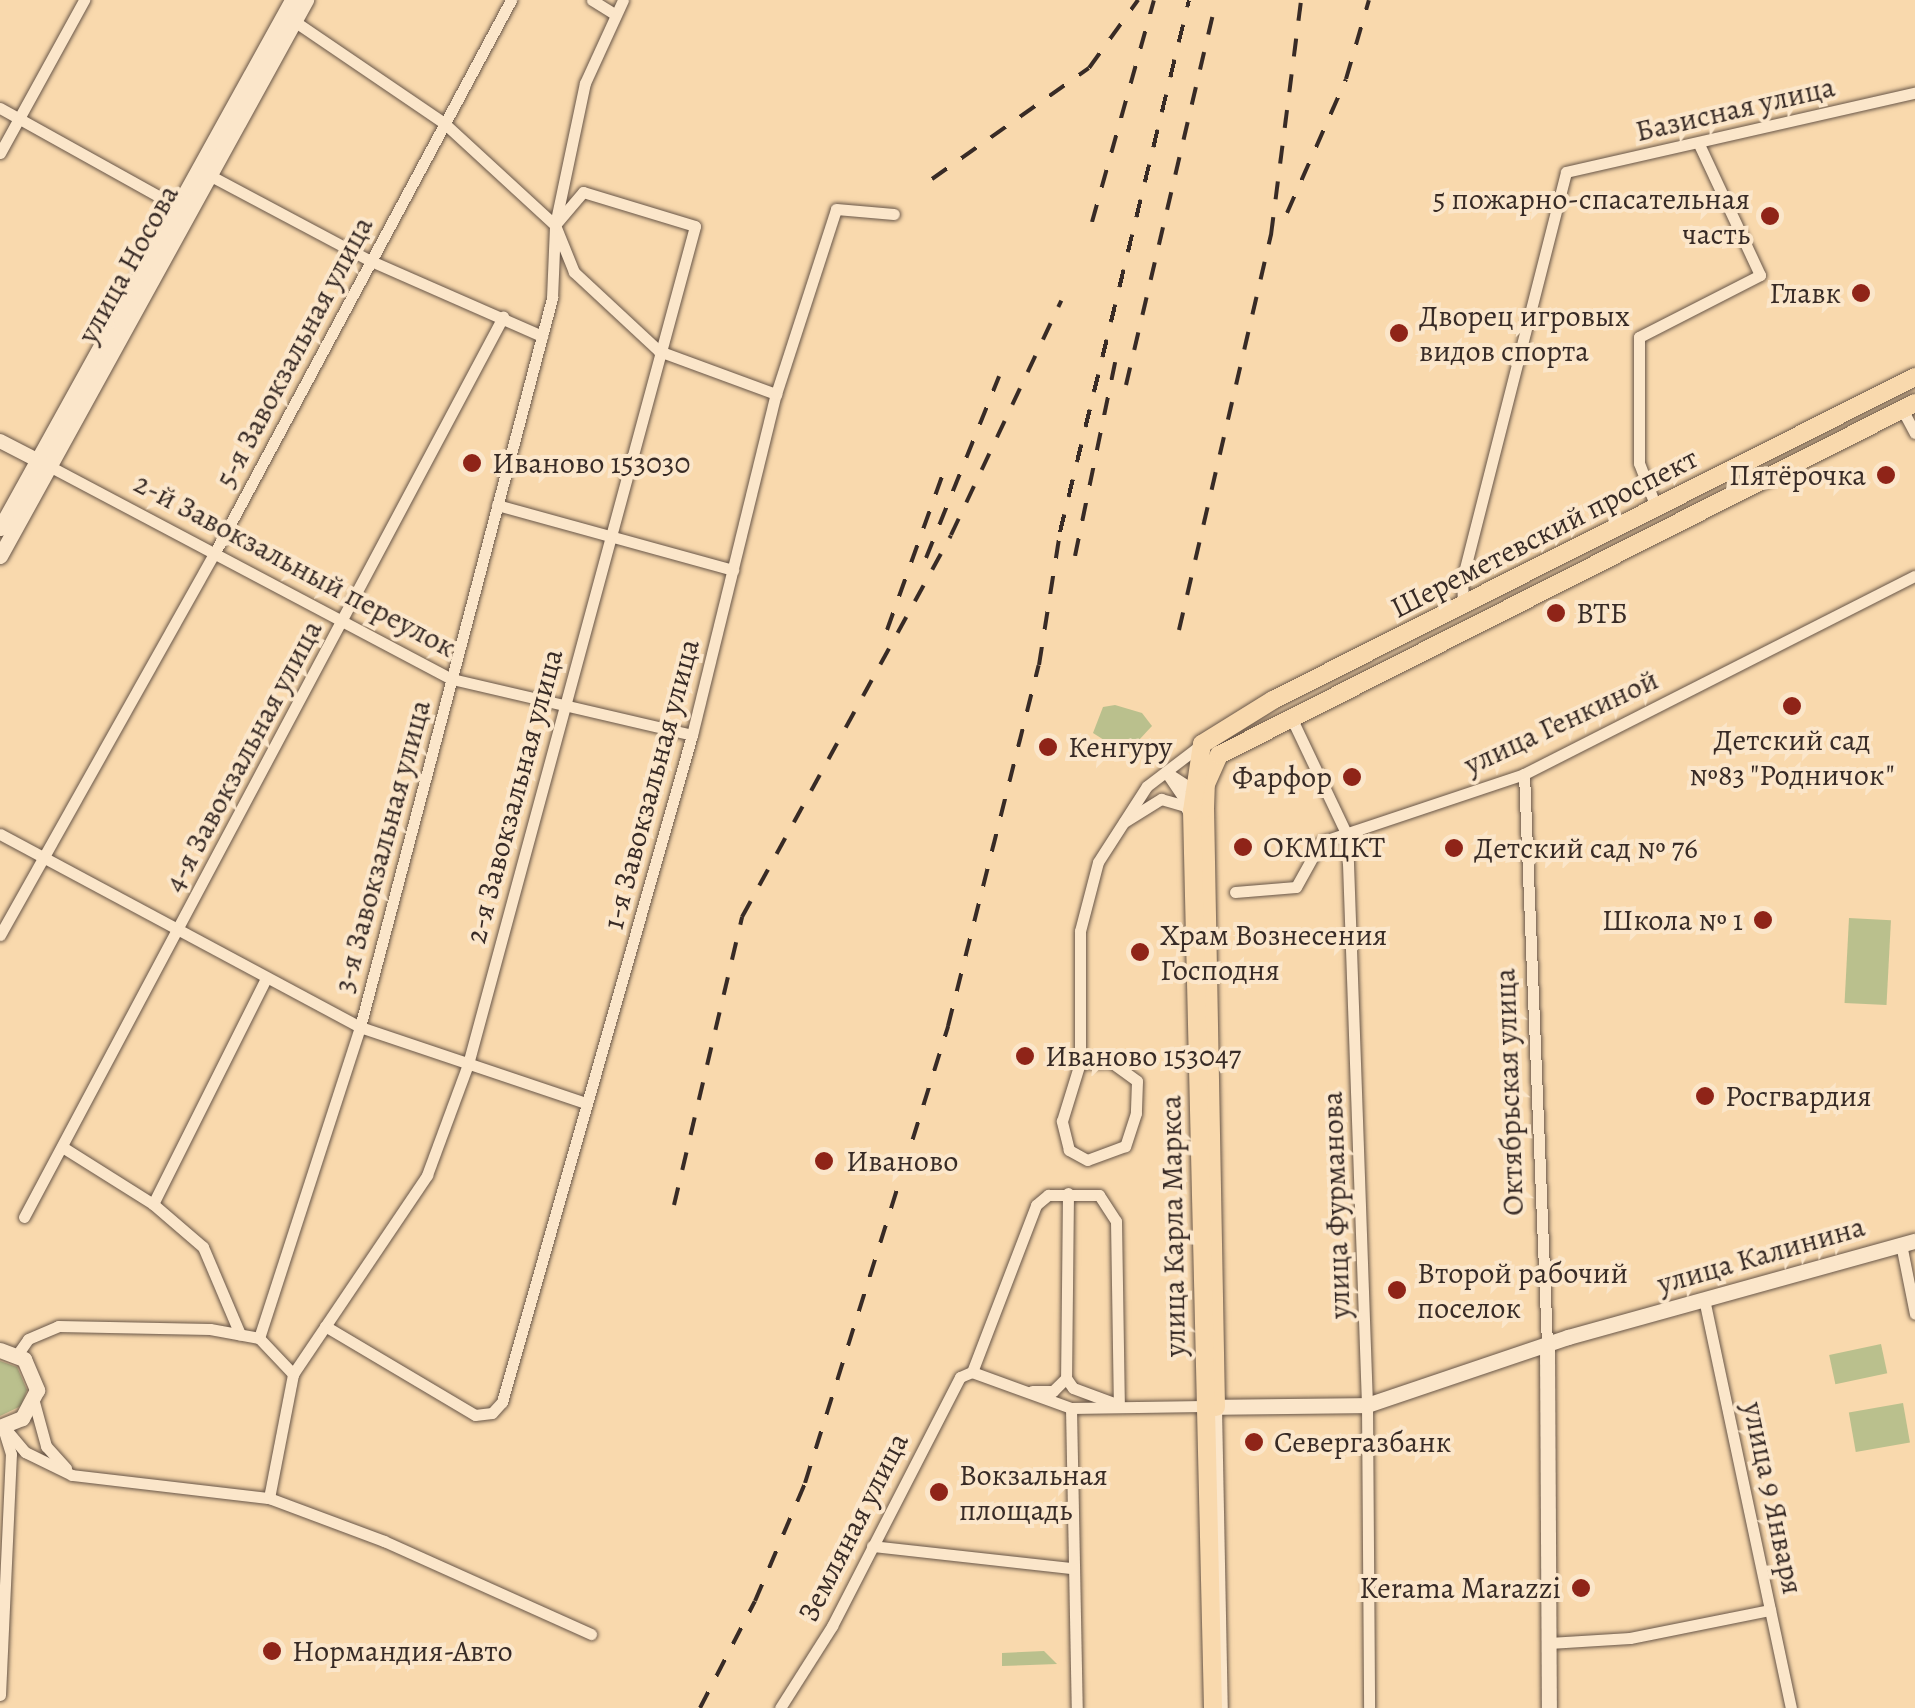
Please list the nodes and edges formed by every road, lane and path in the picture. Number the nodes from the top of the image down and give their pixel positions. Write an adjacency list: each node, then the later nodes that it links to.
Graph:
1 (84, 0): 10 (street)
2 (306, 0): 6 (main road, улица Носова)
3 (512, 0): 11 (street, 5-я Завокзальная улица)
4 (592, 0): 7 (street)
5 (623, 0): 7 (street, 3-я Завокзальная улица)
6 (290, 11): 11 (street); 14 (main road, улица Носова)
7 (614, 14): 17 (street, 3-я Завокзальная улица)
8 (1915, 92): 12 (street, Базисная улица)
9 (0, 108): 10 (street)
10 (19, 118): 13 (street); 15 (street)
11 (444, 123): 17 (street); 18 (street, 5-я Завокзальная улица)
12 (1699, 144): 29 (street); 37 (street, Базисная улица)
13 (0, 153)
14 (203, 172): 18 (street); 27 (main road, улица Носова)
15 (166, 200)
16 (894, 214): 23 (street, 1-я Завокзальная улица)
17 (555, 225): 20 (street, 3-я Завокзальная улица); 21 (street); 21 (street, 2-я Завокзальная улица)
18 (370, 261): 19 (street); 34 (street, 5-я Завокзальная улица)
19 (504, 317): 20 (street); 38 (street, 4-я Завокзальная улица)
20 (542, 336): 28 (street, 3-я Завокзальная улица)
21 (659, 351): 23 (street); 32 (street, 2-я Завокзальная улица)
22 (1915, 377): 29 (main road, Шереметевский проспект)
23 (776, 394): 35 (street, 1-я Завокзальная улица)
24 (1909, 406): 25 (street); 30 (main road, Шереметевский проспект)
25 (1915, 433)
26 (0, 440): 27 (street, 2-й Завокзальный переулок)
27 (43, 463): 31 (main road, улица Носова); 33 (main road, улица Носова); 34 (street, 2-й Завокзальный переулок)
28 (498, 504): 32 (street); 40 (street, 3-я Завокзальная улица)
29 (1656, 507): 30 (main road); 37 (main road, Шереметевский проспект)
30 (1666, 527): 39 (main road, Шереметевский проспект)
31 (0, 528)
32 (609, 536): 35 (street); 41 (street, 2-я Завокзальная улица)
33 (0, 556)
34 (213, 556): 38 (street, 2-й Завокзальный переулок); 52 (street, 5-я Завокзальная улица)
35 (733, 570): 43 (street, 1-я Завокзальная улица)
36 (1915, 576): 46 (street, улица Генкиной)
37 (1463, 604): 39 (main road); 44 (main road, Шереметевский проспект)
38 (345, 619): 40 (street, 2-й Завокзальный переулок); 54 (street, 4-я Завокзальная улица)
39 (1473, 624): 42 (main road, Шереметевский проспект)
40 (452, 679): 41 (street, 2-й Завокзальный переулок); 57 (street, 3-я Завокзальная улица)
41 (564, 706): 43 (street, 2-й Завокзальный переулок); 59 (street, 2-я Завокзальная улица)
42 (1290, 714): 44 (main road, Шереметевский проспект); 51 (street, улица Фурманова)
43 (692, 735): 60 (street, 1-я Завокзальная улица)
44 (1206, 754): 45 (street); 47 (main road, улица Карла Маркса); 48 (main road, улица Карла Маркса)
45 (1166, 772): 47 (street); 48 (street); 49 (street)
46 (1524, 774): 51 (street, улица Генкиной); 72 (street, Октябрьская улица)
47 (1193, 789): 48 (main road, улица Карла Маркса)
48 (1197, 813): 49 (street); 81 (main road, улица Карла Маркса)
49 (1117, 828): 58 (street)
50 (0, 834): 52 (street)
51 (1347, 835): 53 (street, улица Генкиной); 79 (street, улица Фурманова)
52 (45, 860): 54 (street); 55 (street, 5-я Завокзальная улица)
53 (1235, 892)
54 (178, 932): 56 (street); 61 (street, 4-я Завокзальная улица)
55 (0, 934)
56 (266, 978): 57 (street); 63 (street)
57 (360, 1026): 59 (street); 71 (street, 3-я Завокзальная улица)
58 (1080, 1063): 58 (street)
59 (468, 1064): 60 (street); 68 (street, 2-я Завокзальная улица)
60 (586, 1103): 68 (street, 1-я Завокзальная улица)
61 (64, 1148): 63 (street); 64 (street, 4-я Завокзальная улица)
62 (1068, 1194): 74 (street); 76 (street); 80 (street)
63 (153, 1204): 70 (street)
64 (24, 1217)
65 (1908, 1243): 66 (main road, улица Калинина); 67 (street)
66 (1704, 1299): 72 (main road, улица Калинина); 89 (street, улица 9 Января)
67 (1915, 1314)
68 (326, 1326): 75 (street, 2-я Завокзальная улица)
69 (0, 1334): 73 (main road)
70 (240, 1334): 71 (street); 73 (street)
71 (259, 1338): 75 (street)
72 (1547, 1345): 79 (main road, улица Калинина); 91 (main road, Октябрьская улица)
73 (10, 1352): 78 (main road)
74 (972, 1372): 77 (street); 86 (street, Земляная улица)
75 (293, 1374): 85 (street, 2-я Завокзальная улица)
76 (1066, 1378): 77 (street); 80 (street)
77 (1013, 1388): 82 (street)
78 (34, 1402): 83 (main road); 84 (street)
79 (1367, 1405): 81 (main road, улица Калинина); 97 (street, улица Фурманова)
80 (1119, 1406): 81 (street); 82 (street)
81 (1210, 1407): 95 (main road, улица Карла Маркса); 96 (street, улица Карла Маркса)
82 (1071, 1408): 88 (street)
83 (2, 1427): 84 (street); 87 (street)
84 (72, 1475): 85 (street)
85 (270, 1498): 90 (street)
86 (872, 1546): 88 (street); 93 (street, Земляная улица)
87 (3, 1547): 92 (street)
88 (1072, 1568): 94 (street)
89 (1770, 1610): 91 (street); 99 (street, улица 9 Января)
90 (591, 1634)
91 (1549, 1642): 98 (main road, Октябрьская улица)
92 (0, 1695)
93 (780, 1708)
94 (1077, 1708)
95 (1213, 1708)
96 (1222, 1708)
97 (1369, 1708)
98 (1549, 1708)
99 (1790, 1708)

